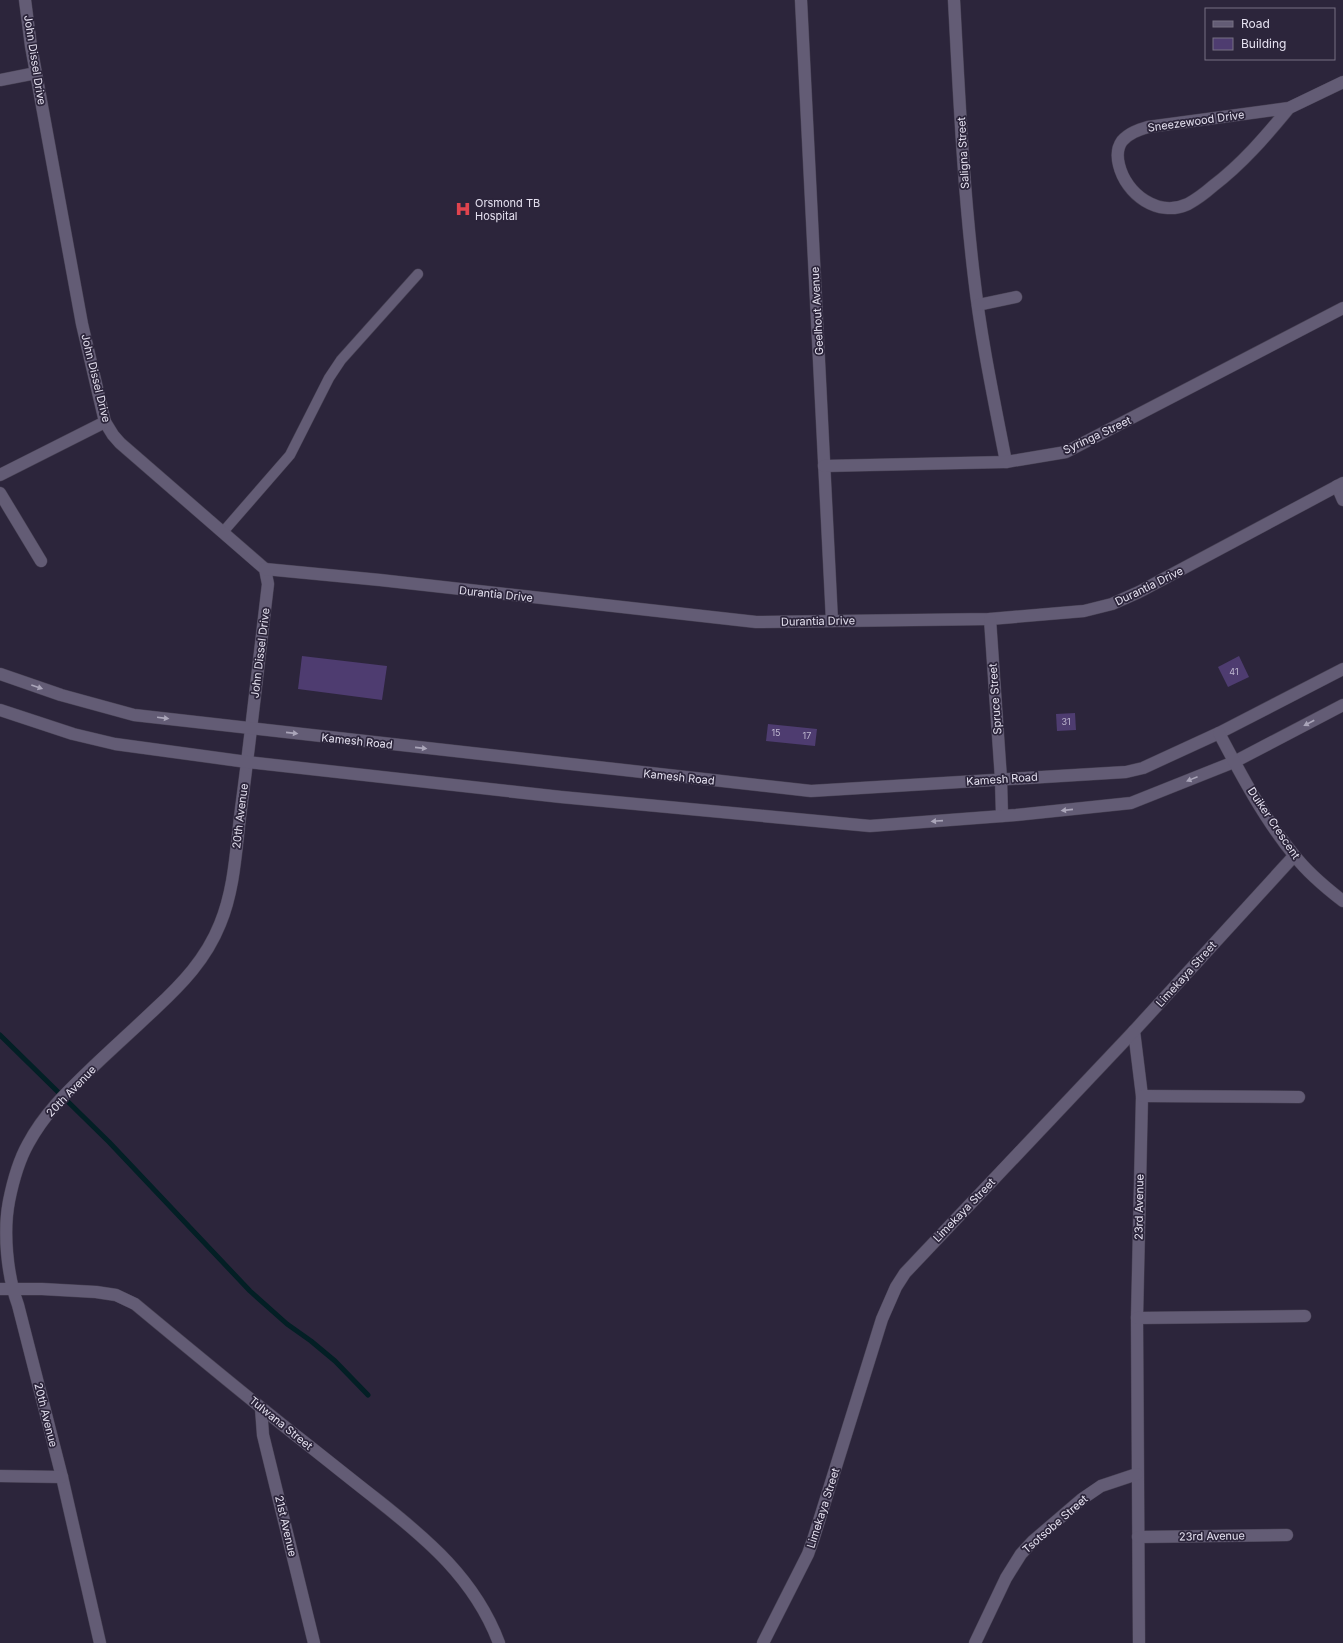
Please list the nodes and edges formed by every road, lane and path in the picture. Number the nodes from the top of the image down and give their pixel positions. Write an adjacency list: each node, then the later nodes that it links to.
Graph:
1 (25, 0): 4 (street, John Dissel Drive)
2 (802, 0): 14 (street, Geelhout Avenue)
3 (954, 0): 10 (street, Saligna Street)
4 (36, 73): 5 (street); 12 (street, John Dissel Drive)
5 (0, 80)
6 (1343, 82): 7 (street, Sneezewood Drive)
7 (1289, 108): 7 (street, Sneezewood Drive)
8 (418, 274): 19 (lane)
9 (1016, 297): 10 (street)
10 (978, 305): 13 (street, Saligna Street)
11 (1343, 308): 13 (street, Syringa Street)
12 (105, 422): 15 (street); 19 (street, John Dissel Drive)
13 (1006, 462): 14 (street, Syringa Street)
14 (824, 466): 23 (street, Geelhout Avenue)
15 (0, 475)
16 (1340, 484): 18 (street); 22 (street, Durantia Drive)
17 (0, 492): 20 (street)
18 (1343, 500)
19 (223, 532): 21 (street, John Dissel Drive)
20 (41, 561)
21 (265, 569): 23 (street, Durantia Drive); 28 (street, John Dissel Drive)
22 (990, 619): 23 (street, Durantia Drive); 32 (street, Spruce Street)
23 (832, 621)
24 (1343, 669): 29 (street, Kamesh Road)
25 (0, 674): 28 (street, Kamesh Road, one-way to 28)
26 (1343, 705): 31 (street, one-way to 31)
27 (0, 710): 30 (street)
28 (251, 728): 30 (street, John Dissel Drive); 32 (street, Kamesh Road, one-way to 32)
29 (1218, 733): 31 (street, Duiker Crescent); 32 (street, Kamesh Road)
30 (247, 762): 33 (street, one-way to 30); 39 (street, 20th Avenue)
31 (1234, 762): 33 (street, one-way to 33); 34 (street, Duiker Crescent)
32 (1001, 779): 33 (street, Spruce Street)
33 (1002, 816)
34 (1294, 856): 35 (street, Duiker Crescent); 36 (street, Limekaya Street)
35 (1343, 901)
36 (1134, 1031): 37 (street, 23rd Avenue); 51 (street, Limekaya Street)
37 (1142, 1096): 38 (street); 41 (street, 23rd Avenue)
38 (1299, 1097)
39 (6, 1289): 42 (street, Tulwana Street); 45 (street, 20th Avenue)
40 (1305, 1316): 41 (street)
41 (1137, 1318): 43 (street, 23rd Avenue)
42 (262, 1408): 49 (street, 21st Avenue); 50 (street, Tulwana Street)
43 (1138, 1474): 47 (street, 23rd Avenue); 52 (street, Tsotsobe Street)
44 (0, 1476): 45 (street)
45 (62, 1477): 48 (street, 20th Avenue)
46 (1287, 1536): 47 (street, 23rd Avenue)
47 (1138, 1538): 53 (street, 23rd Avenue)
48 (100, 1643)
49 (314, 1643)
50 (499, 1643)
51 (763, 1643)
52 (975, 1643)
53 (1139, 1643)

